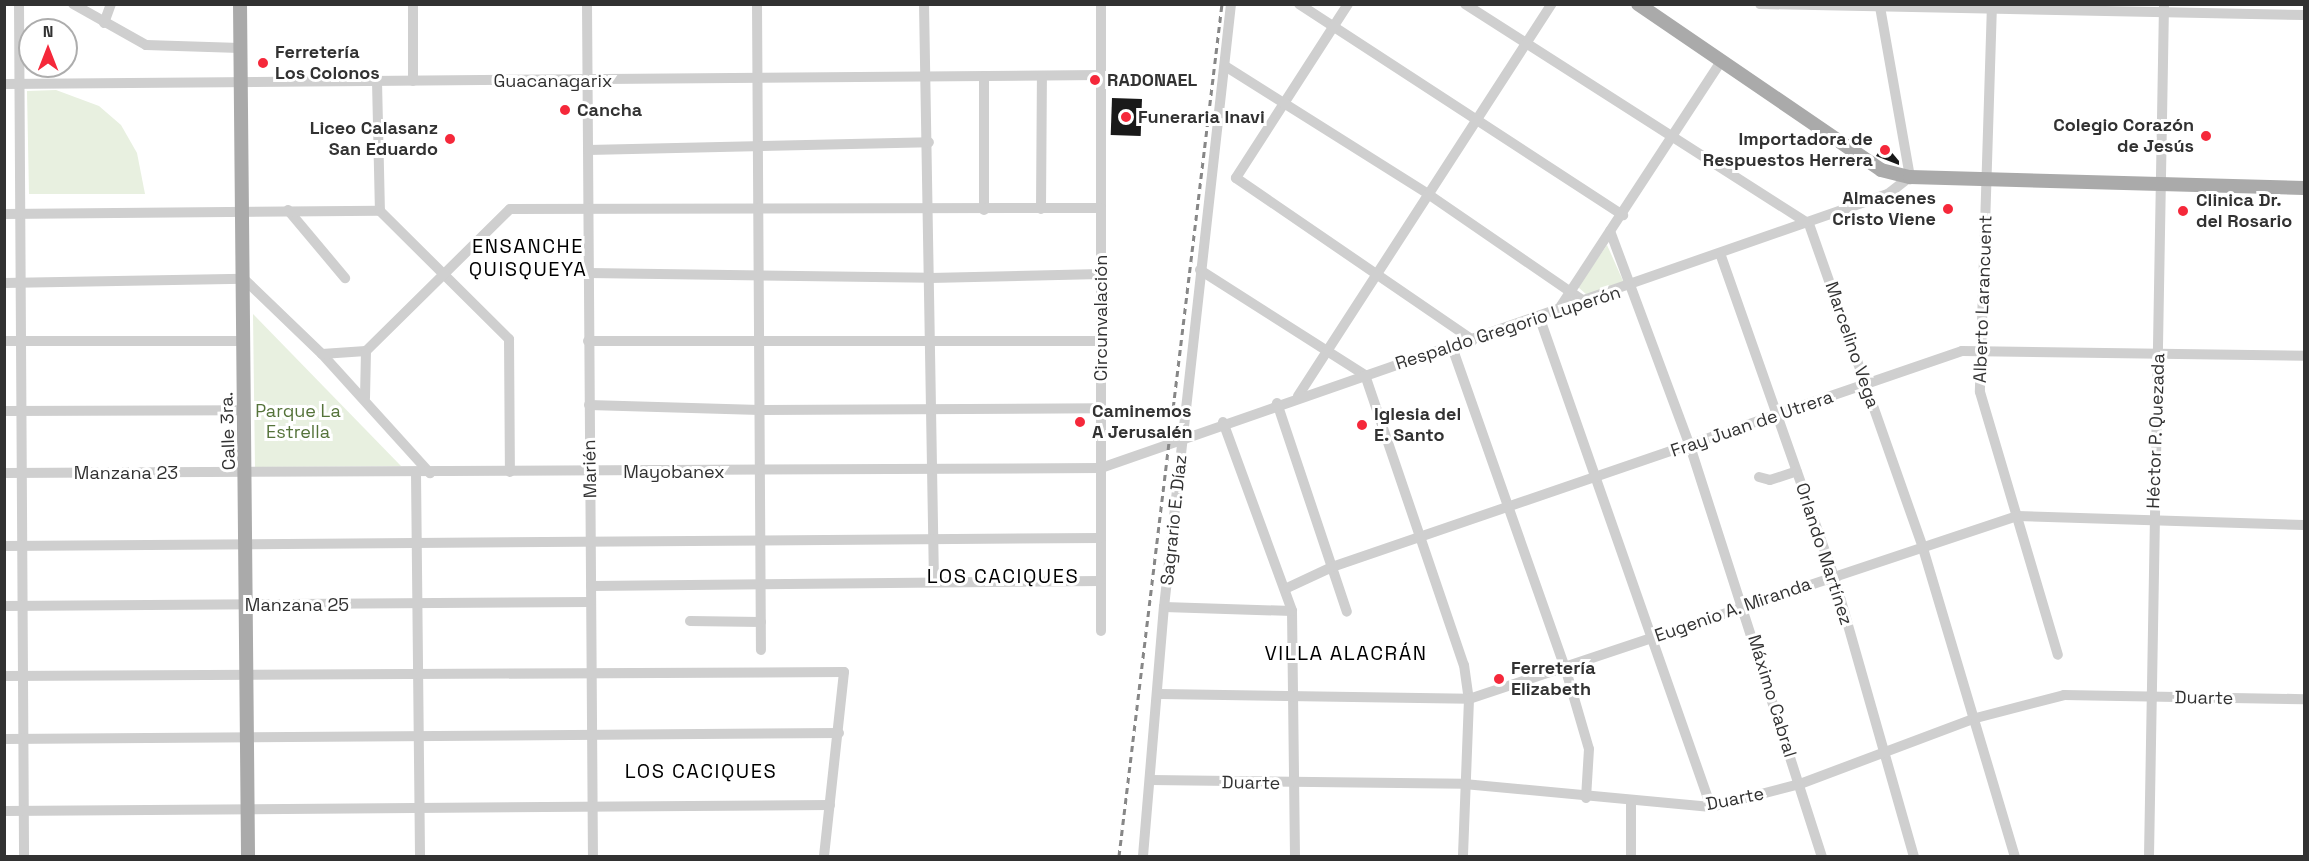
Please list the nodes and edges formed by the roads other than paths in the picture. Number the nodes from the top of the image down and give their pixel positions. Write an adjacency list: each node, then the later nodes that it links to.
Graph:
1 (19, 4): 39 (street)
2 (73, 4): 23 (street)
3 (111, 4): 23 (street)
4 (240, 4): 26 (main road, Calle 3ra.)
5 (413, 4): 36 (street)
6 (587, 4): 37 (street, Marién)
7 (757, 4): 33 (street)
8 (924, 4): 30 (street)
9 (1101, 4): 29 (street, Circunvalación)
10 (1231, 4): 28 (street, Sagrario E. Díaz)
11 (1299, 4): 24 (street)
12 (1348, 4): 24 (street)
13 (1465, 4): 25 (street)
14 (1552, 4): 25 (street)
15 (1638, 4): 27 (main road)
16 (1761, 4): 18 (street)
17 (1906, 5): 18 (street); 19 (street)
18 (1880, 7): 46 (street)
19 (1992, 7): 20 (street); 47 (street, Alberto Larancuent)
20 (2164, 8): 21 (street); 48 (street, Héctor P. Quezada)
21 (2259, 9): 22 (street)
22 (2304, 15)
23 (104, 23): 26 (street)
24 (1334, 26): 40 (street); 41 (street)
25 (1527, 45): 41 (street); 42 (street)
26 (240, 48): 34 (main road, Calle 3ra.)
27 (1721, 61): 42 (street); 46 (main road)
28 (1225, 66): 40 (street); 66 (street, Sagrario E. Díaz)
29 (1101, 75): 32 (street, Guacanagarix); 52 (street, Circunvalación)
30 (927, 76): 31 (street, Guacanagarix); 33 (street, Guacanagarix); 43 (street)
31 (984, 76): 32 (street, Guacanagarix); 57 (street)
32 (1042, 76): 53 (street)
33 (757, 77): 37 (street, Guacanagarix); 44 (street)
34 (241, 80): 35 (street, Guacanagarix); 39 (street, Guacanagarix); 54 (main road, Calle 3ra.)
35 (377, 81): 36 (street, Guacanagarix); 58 (street)
36 (413, 81): 37 (street, Guacanagarix)
37 (588, 82): 45 (street, Marién)
38 (4, 84): 39 (street, Guacanagarix)
39 (20, 84): 61 (street)
40 (1285, 102): 50 (street); 67 (street)
41 (1478, 121): 50 (street); 62 (street)
42 (1672, 140): 62 (street); 63 (street)
43 (929, 142): 44 (street); 56 (street)
44 (758, 146): 45 (street); 59 (street)
45 (588, 150): 51 (street, Marién)
46 (1910, 177): 47 (main road); 63 (street, Respaldo Gregorio Luperón)
47 (1986, 180): 48 (main road); 92 (street, Alberto Larancuent)
48 (2161, 186): 49 (main road); 94 (street, Héctor P. Quezada)
49 (2304, 188)
50 (1428, 194): 67 (street); 78 (street)
51 (588, 208): 59 (street); 68 (street, Marién); 69 (street)
52 (1101, 208): 53 (street); 70 (street, Circunvalación)
53 (1041, 209): 57 (street)
54 (241, 210): 55 (street); 61 (street); 74 (main road, Calle 3ra.)
55 (288, 210): 58 (street); 72 (street)
56 (929, 210): 57 (street); 59 (street); 73 (street)
57 (984, 210)
58 (380, 211): 69 (street)
59 (760, 211): 71 (street)
60 (4, 214): 61 (street)
61 (21, 214): 76 (street)
62 (1623, 215): 64 (street)
63 (1809, 224): 65 (street, Respaldo Gregorio Luperón); 98 (street, Marcelino Vega)
64 (1610, 231): 77 (street, Máximo Cabral); 78 (street)
65 (1721, 256): 77 (street, Respaldo Gregorio Luperón); 109 (street, Orlando Martínez)
66 (1200, 270): 91 (street); 111 (street, Sagrario E. Díaz)
67 (1377, 271): 82 (street); 91 (street)
68 (588, 273): 71 (street); 85 (street, Marién)
69 (442, 274): 93 (street); 117 (street)
70 (1101, 274): 73 (street); 86 (street, Circunvalación)
71 (759, 276): 73 (street); 88 (street)
72 (345, 278)
73 (930, 278): 89 (street)
74 (243, 279): 76 (street); 84 (main road, Calle 3ra.); 95 (street)
75 (4, 283): 76 (street)
76 (20, 283): 83 (street)
77 (1632, 287): 79 (street, Respaldo Gregorio Luperón); 112 (street, Máximo Cabral)
78 (1570, 291): 79 (street); 80 (street)
79 (1584, 302): 80 (street, Respaldo Gregorio Luperón)
80 (1557, 312): 81 (street, Respaldo Gregorio Luperón)
81 (1540, 319): 82 (street, Respaldo Gregorio Luperón); 124 (street)
82 (1473, 340): 90 (street, Respaldo Gregorio Luperón)
83 (21, 341): 84 (street); 87 (street); 108 (street)
84 (244, 341): 105 (main road, Calle 3ra.)
85 (588, 341): 88 (street); 102 (street, Marién)
86 (1101, 341): 89 (street); 103 (street, Circunvalación)
87 (4, 342)
88 (759, 342): 89 (street); 106 (street)
89 (931, 344): 104 (street)
90 (1452, 347): 97 (street, Respaldo Gregorio Luperón); 126 (street)
91 (1325, 350): 97 (street); 99 (street)
92 (1983, 350): 94 (street, Fray Juan de Utrera); 98 (street, Fray Juan de Utrera); 127 (street, Alberto Larancuent)
93 (366, 351): 95 (street); 100 (street)
94 (2159, 353): 96 (street, Fray Juan de Utrera); 128 (street, Héctor P. Quezada)
95 (322, 354): 100 (street)
96 (2304, 356)
97 (1365, 375): 99 (street, Respaldo Gregorio Luperón); 131 (street)
98 (1865, 384): 109 (street, Fray Juan de Utrera); 137 (street, Marcelino Vega)
99 (1298, 396): 101 (street, Respaldo Gregorio Luperón)
100 (365, 398): 123 (street)
101 (1277, 403): 110 (street, Respaldo Gregorio Luperón); 140 (street)
102 (589, 405): 106 (street); 114 (street, Marién)
103 (1101, 408): 104 (street); 113 (street, Circunvalación)
104 (931, 409): 106 (street); 115 (street)
105 (245, 410): 108 (street); 121 (main road, Calle 3ra.)
106 (760, 410): 118 (street)
107 (4, 411): 108 (street)
108 (21, 411): 120 (street)
109 (1778, 416): 112 (street, Fray Juan de Utrera); 116 (street, Orlando Martínez)
110 (1223, 422): 111 (street, Respaldo Gregorio Luperón); 146 (street)
111 (1183, 436): 113 (street, Respaldo Gregorio Luperón); 153 (street, Sagrario E. Díaz)
112 (1690, 446): 124 (street, Fray Juan de Utrera); 150 (street, Máximo Cabral)
113 (1101, 468): 115 (street, Mayobanex); 133 (street, Circunvalación)
114 (589, 471): 117 (street, Mayobanex); 118 (street, Mayobanex); 134 (street, Marién)
115 (930, 471): 118 (street, Mayobanex); 130 (street)
116 (1797, 471): 125 (street); 141 (street, Orlando Martínez)
117 (510, 472): 123 (street, Mayobanex)
118 (760, 472): 132 (street)
119 (4, 473): 120 (street, Manzana 23)
120 (23, 473): 121 (street, Manzana 23); 139 (street)
121 (247, 473): 122 (street, Mayobanex); 135 (main road, Calle 3ra.)
122 (417, 473): 123 (street, Mayobanex); 136 (street)
123 (430, 473)
124 (1599, 477): 126 (street, Fray Juan de Utrera); 159 (street)
125 (1759, 477)
126 (1512, 509): 131 (street, Fray Juan de Utrera); 162 (street)
127 (2017, 516): 128 (street, Eugenio A. Miranda); 137 (street, Eugenio A. Miranda); 161 (street, Alberto Larancuent)
128 (2153, 521): 129 (street, Eugenio A. Miranda); 170 (street, Héctor P. Quezada)
129 (2304, 525)
130 (930, 536): 132 (street); 133 (street); 142 (street)
131 (1423, 536): 140 (street, Fray Juan de Utrera); 171 (street)
132 (760, 538): 134 (street); 144 (street)
133 (1101, 538): 143 (street, Circunvalación)
134 (591, 539): 136 (street); 145 (street, Marién)
135 (247, 544): 136 (street); 139 (street); 148 (main road, Calle 3ra.)
136 (418, 544): 149 (street)
137 (1922, 545): 141 (street, Eugenio A. Miranda); 173 (street, Marcelino Vega)
138 (4, 546): 139 (street)
139 (23, 546): 152 (street)
140 (1332, 567): 146 (street, Fray Juan de Utrera); 155 (street)
141 (1834, 576): 150 (street, Eugenio A. Miranda); 180 (street, Orlando Martínez)
142 (934, 581): 143 (street); 144 (street)
143 (1100, 581): 158 (street, Circunvalación)
144 (760, 584): 145 (street); 157 (street)
145 (591, 586): 147 (street, Marién)
146 (1287, 588): 154 (street)
147 (590, 602): 149 (street, Manzana 25); 165 (street, Marién)
148 (247, 605): 149 (street, Manzana 25); 152 (street, Manzana 25); 163 (main road, Calle 3ra.)
149 (419, 605): 164 (street)
150 (1743, 605): 159 (street, Eugenio A. Miranda); 184 (street, Máximo Cabral)
151 (4, 606): 152 (street, Manzana 25)
152 (24, 606): 167 (street)
153 (1164, 607): 154 (street); 168 (street, Sagrario E. Díaz)
154 (1292, 611): 169 (street)
155 (1347, 612)
156 (690, 621): 157 (street)
157 (760, 622): 160 (street)
158 (1101, 631)
159 (1651, 637): 162 (street, Eugenio A. Miranda); 189 (street)
160 (761, 650)
161 (2058, 655)
162 (1565, 668): 171 (street, Eugenio A. Miranda); 185 (street)
163 (247, 674): 164 (street); 167 (street); 175 (main road, Calle 3ra.)
164 (420, 675): 165 (street); 177 (street)
165 (592, 675): 174 (street); 176 (street, Marién)
166 (4, 676): 167 (street)
167 (24, 676): 179 (street)
168 (1160, 694): 169 (street, Eugenio A. Miranda); 181 (street, Sagrario E. Díaz)
169 (1293, 697): 171 (street, Eugenio A. Miranda); 182 (street)
170 (2151, 697): 172 (street, Duarte); 173 (street, Duarte); 206 (street, Héctor P. Quezada)
171 (1468, 699): 183 (street)
172 (2304, 699)
173 (1976, 718): 180 (street, Duarte); 205 (street, Marcelino Vega)
174 (839, 734): 176 (street); 188 (street)
175 (248, 735): 177 (street); 179 (street); 191 (main road, Calle 3ra.)
176 (592, 735): 177 (street); 187 (street, Marién)
177 (421, 738): 190 (street)
178 (4, 739): 179 (street)
179 (25, 739): 193 (street)
180 (1885, 752): 184 (street, Duarte); 204 (street, Orlando Martínez)
181 (1151, 780): 182 (street, Duarte); 199 (street, Sagrario E. Díaz)
182 (1294, 784): 183 (street, Duarte); 200 (street)
183 (1464, 784): 185 (street, Duarte); 201 (street)
184 (1800, 784): 189 (street, Duarte); 203 (street, Máximo Cabral)
185 (1586, 798): 186 (street, Duarte)
186 (1631, 802): 189 (street, Duarte); 202 (street)
187 (593, 805): 188 (street); 190 (street); 197 (street, Marién)
188 (830, 805): 198 (street)
189 (1711, 807)
190 (421, 808): 191 (street); 196 (street)
191 (248, 809): 193 (street); 195 (main road, Calle 3ra.)
192 (4, 811): 193 (street)
193 (25, 811): 194 (street)
194 (24, 856)
195 (249, 856)
196 (420, 856)
197 (593, 856)
198 (824, 856)
199 (1143, 856)
200 (1295, 856)
201 (1463, 856)
202 (1631, 856)
203 (1822, 856)
204 (1914, 856)
205 (2015, 856)
206 (2149, 856)

